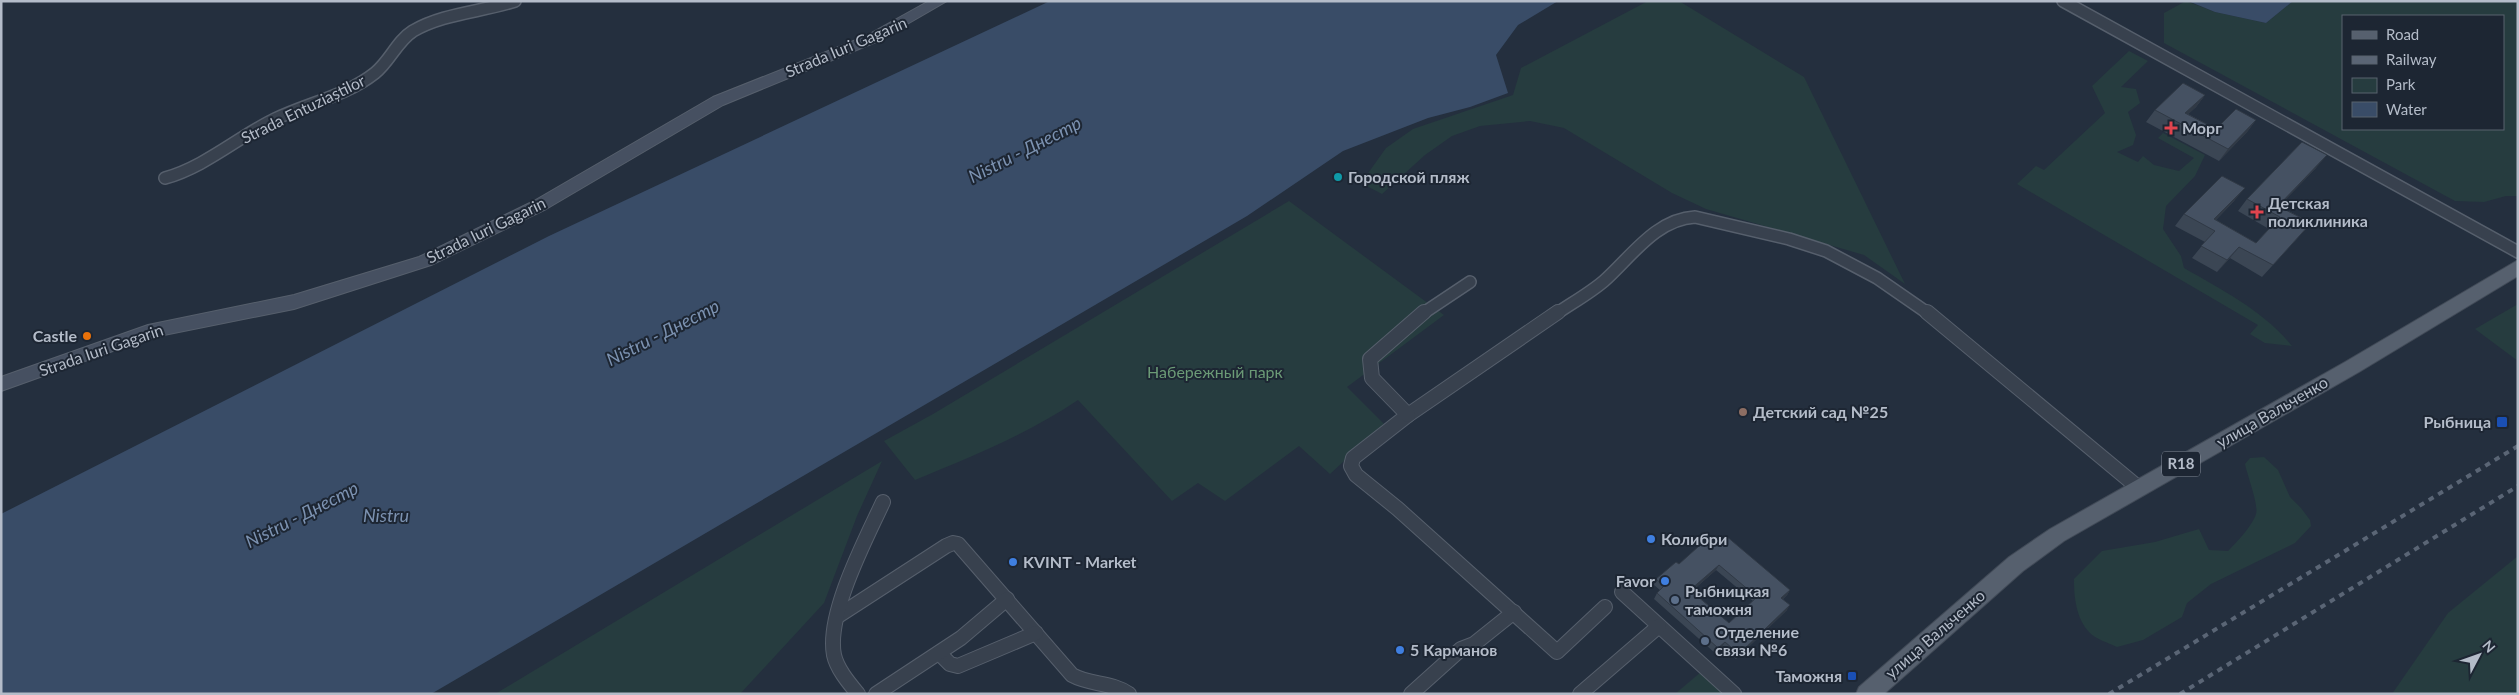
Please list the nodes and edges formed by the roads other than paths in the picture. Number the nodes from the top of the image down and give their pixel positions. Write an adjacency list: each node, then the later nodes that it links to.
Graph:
1 (515, 1): 4 (street, Strada Entuziaștilor)
2 (940, 1): 8 (main road, Strada Iuri Gagarin)
3 (2063, 1): 5 (street)
4 (165, 178)
5 (2518, 252)
6 (2518, 266): 10 (main road, улица Вальченко / R18)
7 (1470, 282): 9 (street)
8 (1, 384)
9 (1408, 415): 10 (street); 15 (street)
10 (2140, 489): 26 (main road, улица Вальченко / R18)
11 (883, 502): 16 (street)
12 (1622, 592): 17 (street)
13 (1007, 599): 16 (street); 18 (street); 19 (street)
14 (1605, 607): 15 (street)
15 (1514, 612): 23 (street)
16 (838, 616): 20 (street)
17 (1660, 626): 24 (street); 25 (street)
18 (1036, 633): 19 (street); 22 (street)
19 (938, 653): 21 (street)
20 (858, 694)
21 (876, 694)
22 (1129, 694)
23 (1411, 694)
24 (1580, 694)
25 (1734, 694)
26 (1867, 694)

